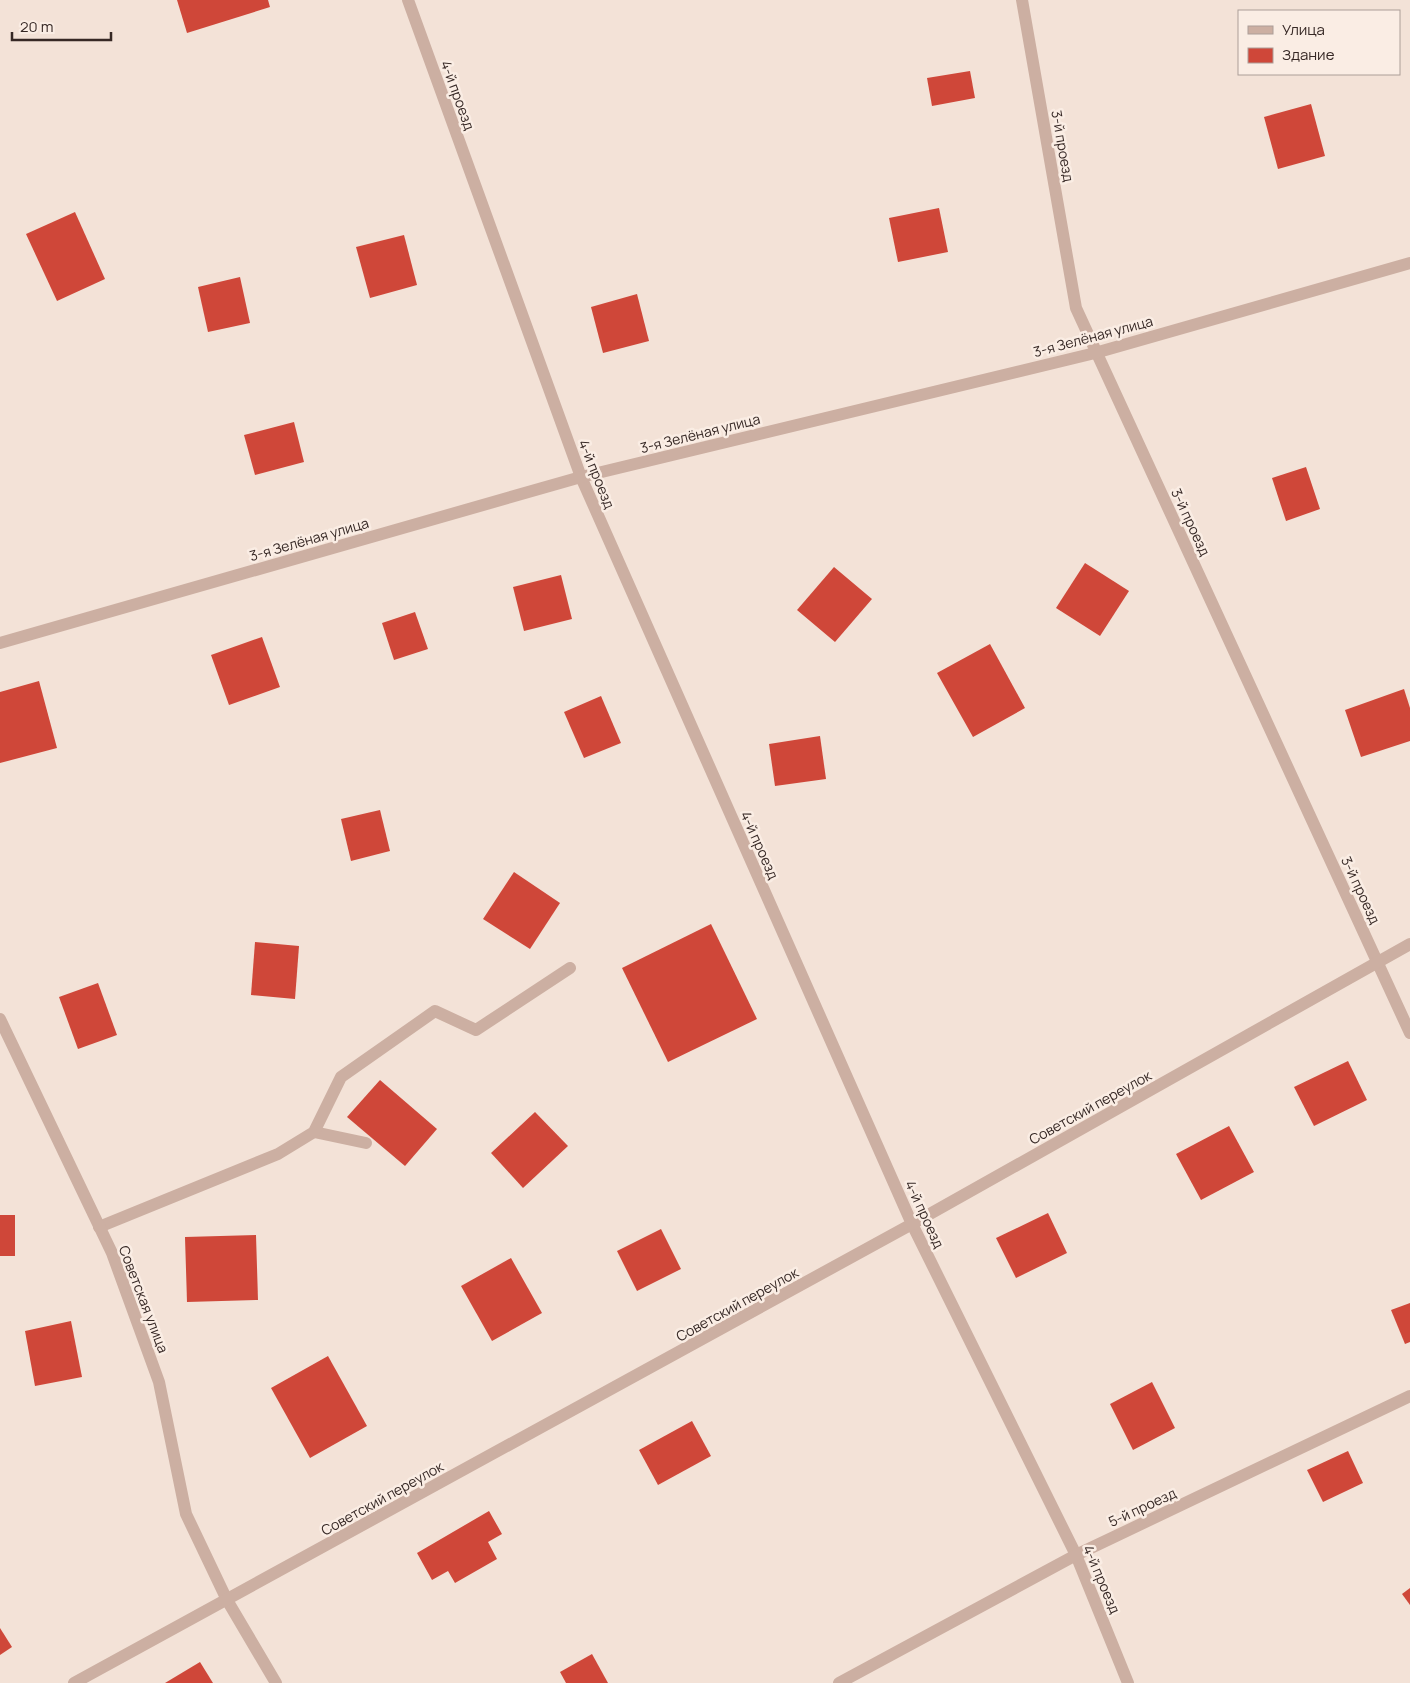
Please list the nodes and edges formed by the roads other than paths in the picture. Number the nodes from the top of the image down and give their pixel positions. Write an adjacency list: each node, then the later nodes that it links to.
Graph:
1 (408, 0): 5 (street, 4-й проезд)
2 (1022, 0): 4 (street, 3-й проезд)
3 (1410, 263): 4 (street, 3-я Зелёная улица)
4 (1095, 353): 5 (street, 3-я Зелёная улица); 8 (street, 3-й проезд)
5 (581, 477): 6 (street, 3-я Зелёная улица); 14 (street, 4-й проезд)
6 (0, 643)
7 (1410, 944): 8 (street, Советский переулок)
8 (1378, 962): 11 (street, 3-й проезд); 14 (street, Советский переулок)
9 (570, 968): 12 (street)
10 (0, 1019): 15 (street, Советская улица)
11 (1410, 1033)
12 (314, 1132): 13 (street); 15 (street)
13 (366, 1143)
14 (912, 1224): 17 (street, 4-й проезд); 18 (street, Советский переулок)
15 (99, 1228): 18 (street, Советская улица)
16 (1410, 1396): 17 (street, 5-й проезд)
17 (1076, 1555): 21 (street, 5-й проезд); 22 (street, 4-й проезд)
18 (227, 1600): 19 (street, Советский переулок); 20 (street, Советская улица)
19 (74, 1683)
20 (276, 1683)
21 (838, 1683)
22 (1128, 1683)

